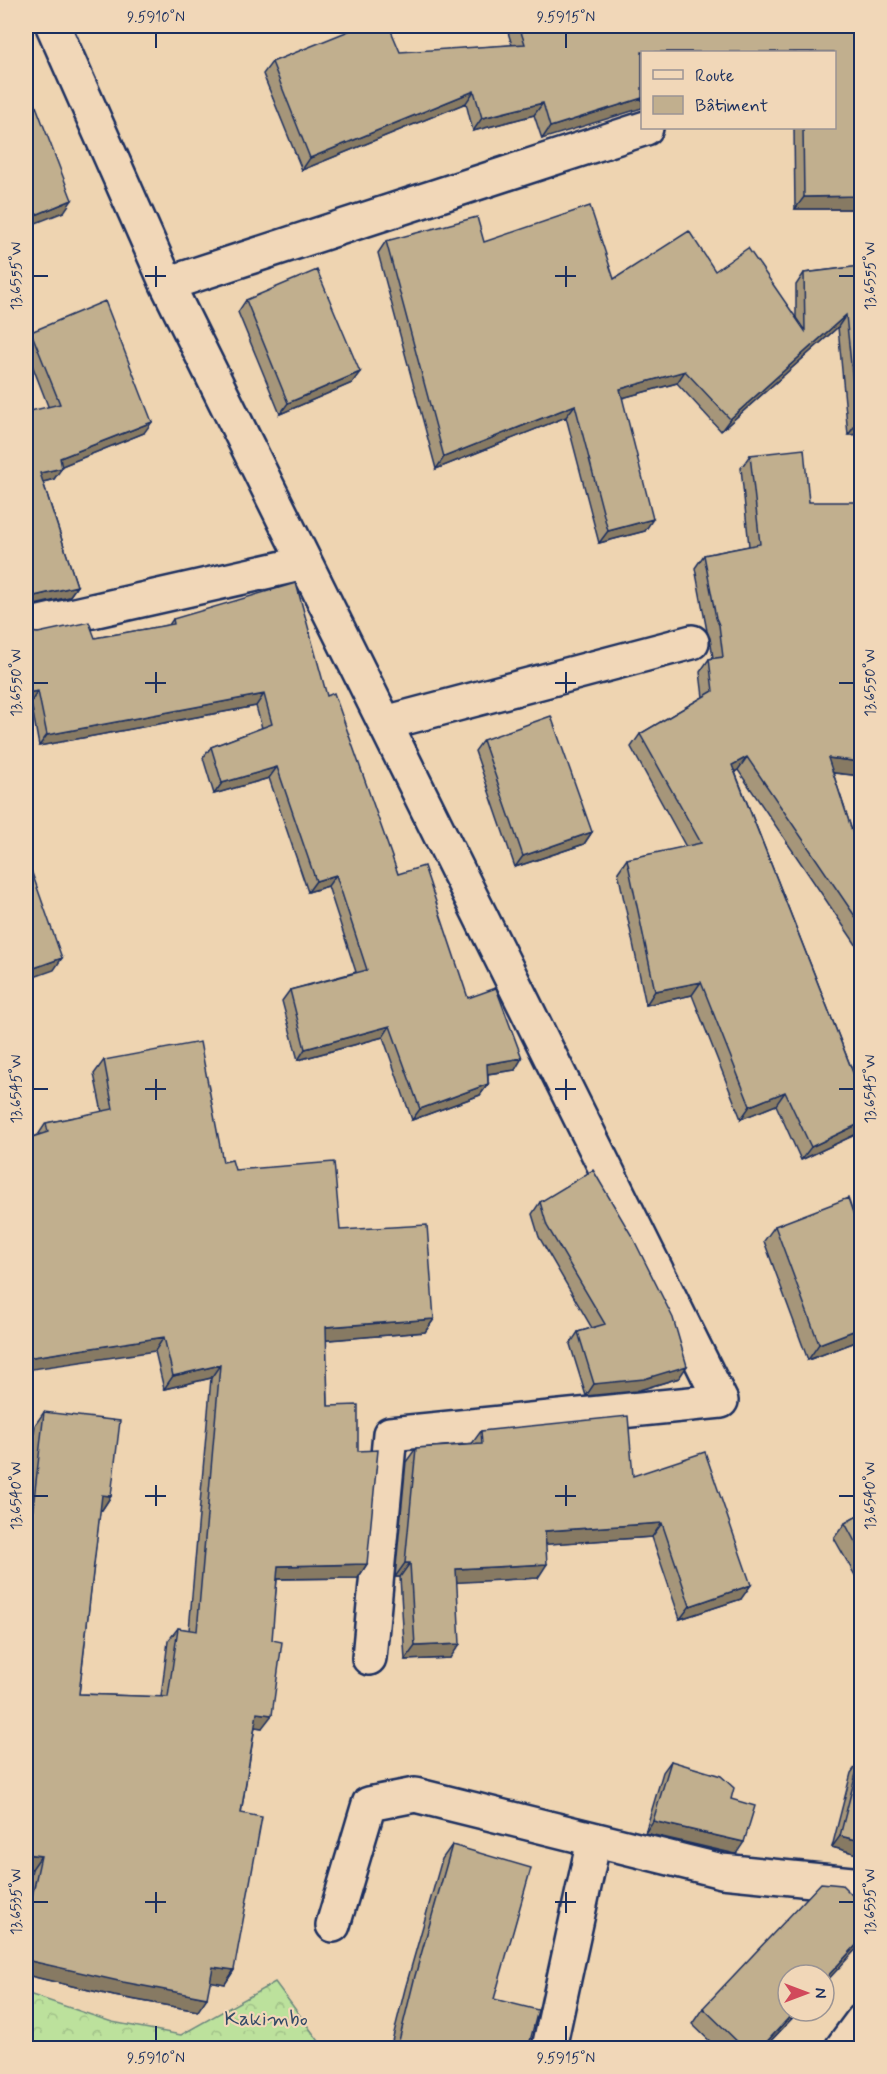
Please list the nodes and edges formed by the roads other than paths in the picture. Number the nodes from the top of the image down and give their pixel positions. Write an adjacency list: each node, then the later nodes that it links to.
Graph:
1 (52, 26): 3 (street)
2 (643, 129): 3 (street)
3 (166, 284): 4 (street)
4 (305, 563): 5 (street); 7 (street)
5 (26, 626)
6 (692, 642): 7 (street)
7 (385, 723): 8 (street)
8 (369, 1658)
9 (594, 1840): 10 (street); 11 (street); 13 (street)
10 (861, 1885)
11 (333, 1925)
12 (861, 2021): 14 (street)
13 (549, 2049)
14 (842, 2049)

